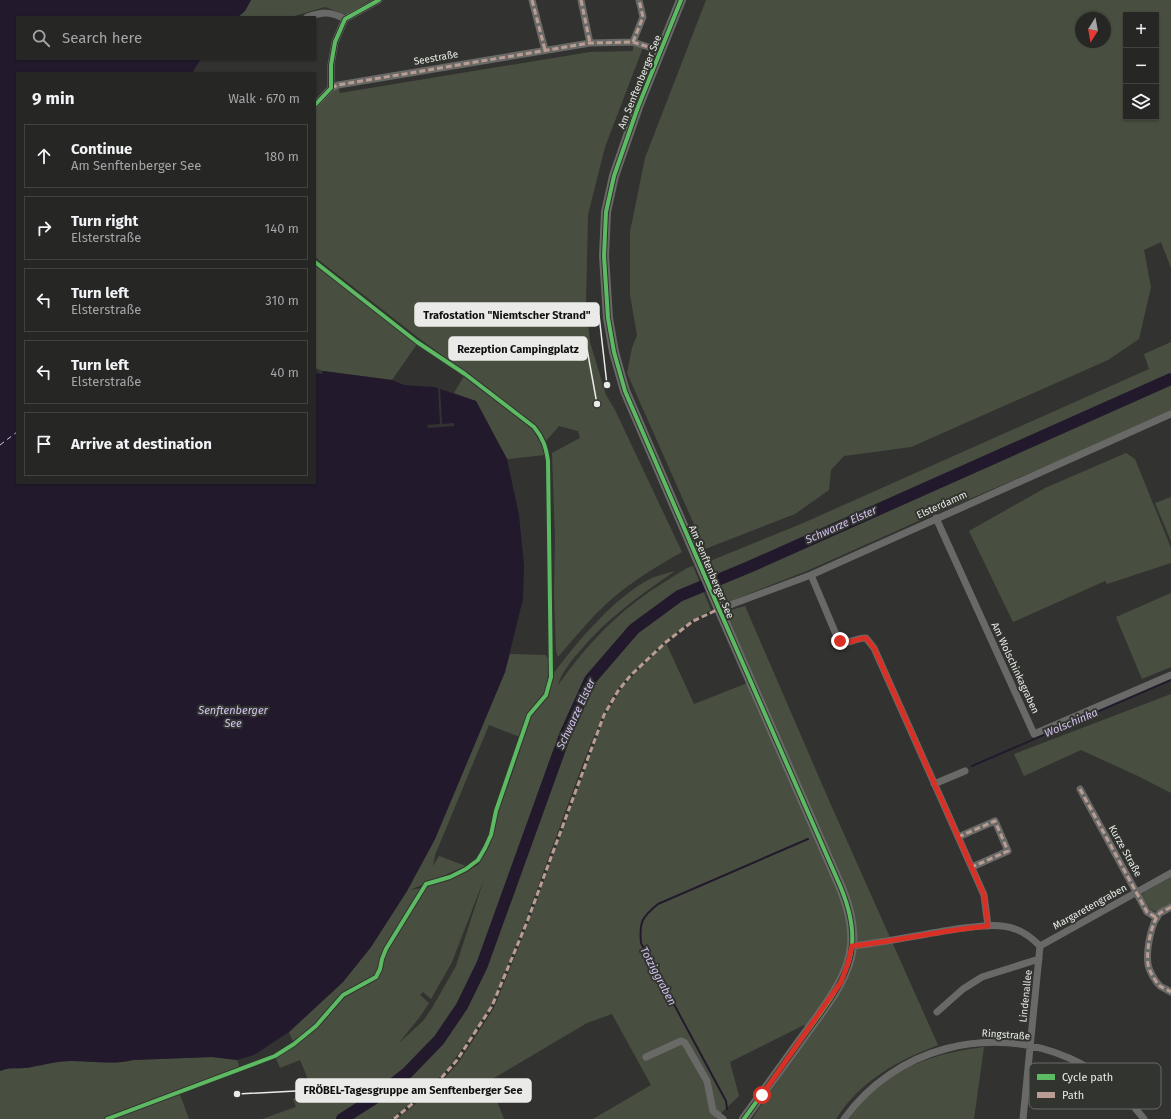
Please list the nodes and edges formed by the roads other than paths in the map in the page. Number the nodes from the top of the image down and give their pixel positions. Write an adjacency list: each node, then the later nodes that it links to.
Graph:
1 (379, 0): 7 (street)
2 (532, 0): 10 (street)
3 (581, 0): 9 (street)
4 (639, 0): 8 (street)
5 (681, 0): 11 (street, Am Senftenberger See)
6 (311, 16): 7 (street)
7 (345, 19): 12 (street)
8 (633, 42): 9 (street, Seestraße); 11 (street, Seestraße)
9 (590, 43): 10 (street, Seestraße)
10 (545, 50): 12 (street, Seestraße)
11 (661, 51): 17 (street, Am Senftenberger See)
12 (331, 88): 13 (street)
13 (316, 104)
14 (1171, 414): 15 (street, Elsterdamm)
15 (936, 518): 16 (street, Elsterdamm); 18 (street, Am Wolschinkagraben)
16 (810, 575): 17 (street, Elsterdamm); 20 (street)
17 (717, 605): 29 (street, Am Senftenberger See)
18 (1171, 675)
19 (965, 771): 20 (street)
20 (934, 784): 22 (street)
21 (1080, 789): 25 (street, Kurze Straße)
22 (958, 837): 23 (street); 23 (street)
23 (972, 867): 28 (street)
24 (1171, 873): 25 (street, Margaretengraben)
25 (1136, 893): 27 (street, Kurze Straße); 30 (street, Margaretengraben)
26 (1171, 907): 27 (street)
27 (1157, 918): 32 (street)
28 (988, 926): 29 (street); 30 (street)
29 (852, 946): 39 (street, Am Senftenberger See)
30 (1040, 946): 31 (street, Lindenallee)
31 (1039, 959): 33 (street); 34 (street, Lindenallee)
32 (1171, 992)
33 (937, 1012)
34 (1030, 1046): 36 (street, Ringstraße); 40 (street, Ringstraße); 41 (street, Lindenallee)
35 (646, 1057): 38 (street)
36 (1080, 1063)
37 (1136, 1109): 42 (street, Ringstraße)
38 (718, 1118)
39 (744, 1119)
40 (844, 1119)
41 (1023, 1119)
42 (1144, 1119)

